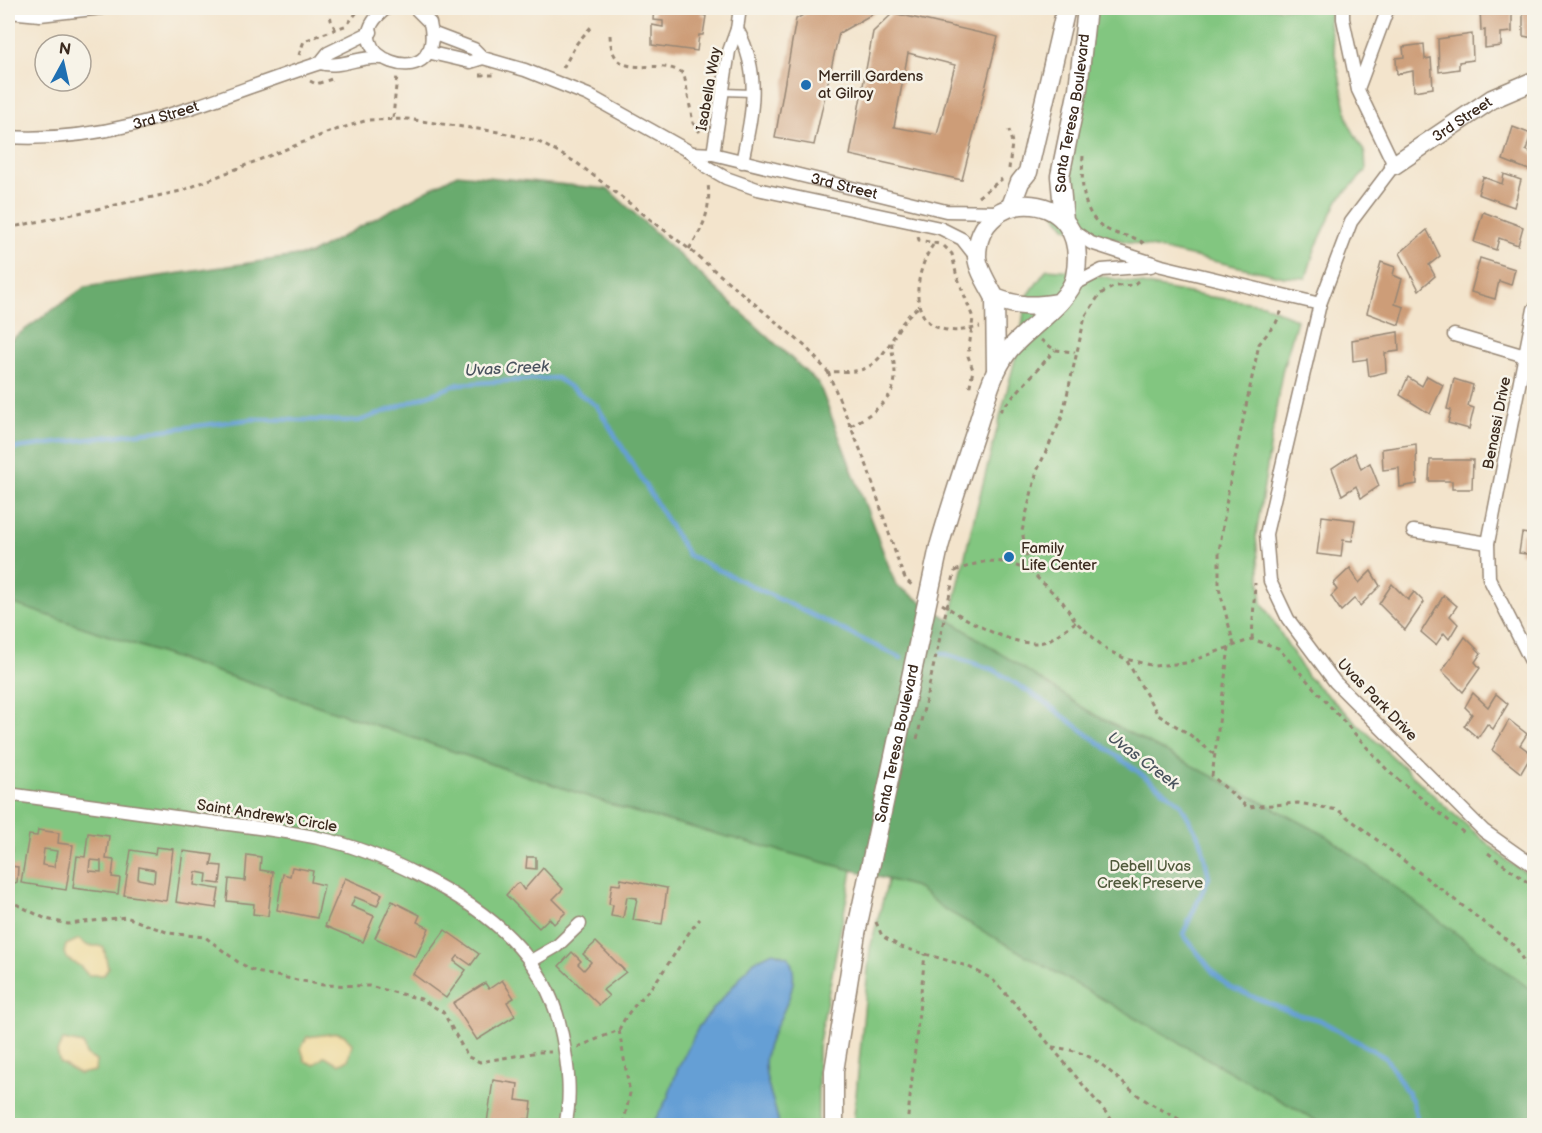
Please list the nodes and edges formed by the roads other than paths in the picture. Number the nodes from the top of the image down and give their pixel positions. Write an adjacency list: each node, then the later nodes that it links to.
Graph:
1 (102, 8): 9 (street)
2 (387, 8): 11 (street)
3 (417, 8): 12 (street)
4 (740, 8): 10 (street, Isabella Way)
5 (1066, 8): 26 (main road, Santa Teresa Boulevard)
6 (1087, 8): 27 (main road, Santa Teresa Boulevard)
7 (1343, 8): 18 (street)
8 (1388, 8): 18 (street)
9 (8, 12)
10 (737, 29): 19 (street, Isabella Way); 20 (street, Isabella Way)
11 (371, 32): 14 (street); 16 (street, 3rd Street)
12 (432, 33): 13 (street); 15 (street, 3rd Street)
13 (427, 52): 14 (street); 15 (street, 3rd Street)
14 (381, 58): 16 (street, 3rd Street)
15 (483, 58): 22 (street, 3rd Street)
16 (320, 63): 21 (street, 3rd Street)
17 (1534, 81): 25 (main road, 3rd Street)
18 (1358, 90): 25 (street)
19 (723, 92): 20 (lane); 23 (street, Isabella Way)
20 (753, 93): 24 (street, Isabella Way)
21 (8, 137)
22 (692, 153): 23 (street, 3rd Street); 28 (street, 3rd Street)
23 (713, 154): 24 (street, 3rd Street)
24 (742, 162): 26 (street, 3rd Street)
25 (1394, 165): 33 (street, Uvas Park Drive)
26 (1004, 209): 27 (main road); 28 (main road)
27 (1068, 225): 29 (street); 30 (main road)
28 (977, 258): 31 (main road)
29 (1162, 266): 30 (street); 33 (street)
30 (1073, 285): 32 (main road)
31 (995, 298): 32 (main road); 37 (main road, Santa Teresa Boulevard)
32 (1057, 303): 37 (main road, Santa Teresa Boulevard)
33 (1320, 304): 42 (street, Uvas Park Drive)
34 (1534, 309): 36 (street, Benassi Drive)
35 (1454, 335): 36 (street)
36 (1525, 356): 39 (street, Benassi Drive)
37 (996, 369): 46 (main road, Santa Teresa Boulevard, bridge)
38 (1413, 531): 39 (street)
39 (1488, 543): 40 (street, Benassi Drive)
40 (1534, 667)
41 (8, 794): 44 (street, Saint Andrew's Circle)
42 (1534, 866)
43 (580, 924): 44 (street)
44 (531, 961): 45 (street, Saint Andrew's Circle)
45 (566, 1125)
46 (834, 1125)

